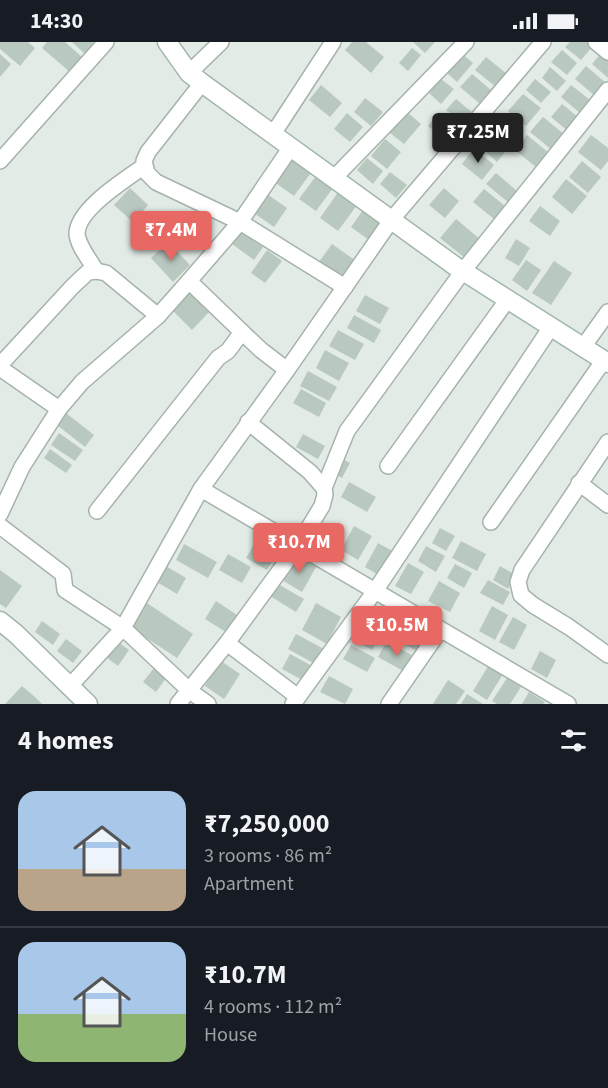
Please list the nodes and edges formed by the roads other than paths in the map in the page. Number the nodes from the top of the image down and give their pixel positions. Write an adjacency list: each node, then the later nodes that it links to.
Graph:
1 (106, 42): 13 (street)
2 (167, 42): 9 (main road)
3 (221, 42): 9 (street)
4 (333, 42): 11 (street)
5 (466, 42): 15 (street)
6 (543, 42): 16 (street)
7 (596, 42): 8 (street)
8 (608, 52)
9 (196, 78): 11 (main road); 14 (street)
10 (608, 90): 19 (street)
11 (273, 134): 12 (main road)
12 (291, 147): 15 (main road); 17 (street)
13 (0, 161)
14 (144, 166): 17 (street); 18 (street)
15 (334, 178): 16 (main road)
16 (392, 219): 19 (main road); 21 (street)
17 (240, 222): 20 (street); 21 (street)
18 (96, 271): 24 (street); 30 (street)
19 (463, 271): 22 (main road); 36 (street)
20 (189, 281): 24 (street); 26 (street)
21 (345, 287): 29 (street)
22 (508, 299): 25 (main road); 34 (street)
23 (608, 312): 27 (street)
24 (158, 316): 31 (street)
25 (551, 327): 27 (main road); 44 (street)
26 (242, 332): 29 (street); 39 (street)
27 (583, 347): 28 (main road)
28 (606, 362): 41 (street)
29 (287, 370): 32 (street)
30 (2, 374): 31 (street)
31 (59, 409): 40 (street)
32 (248, 422): 36 (street); 37 (street)
33 (608, 442): 35 (street)
34 (388, 466)
35 (579, 483): 38 (street); 49 (street)
36 (324, 488): 43 (street)
37 (201, 489): 43 (street); 46 (street)
38 (608, 505)
39 (97, 511)
40 (0, 514)
41 (491, 522)
42 (0, 526): 46 (street)
43 (297, 546): 44 (street); 48 (street)
44 (375, 591): 47 (street); 52 (street)
45 (0, 621): 50 (main road)
46 (123, 628): 50 (street); 51 (street)
47 (440, 630): 56 (street); 57 (street)
48 (227, 643): 51 (street); 52 (street)
49 (608, 655)
50 (69, 687): 53 (main road)
51 (190, 691): 54 (street); 55 (street)
52 (295, 700)
53 (88, 704)
54 (178, 704)
55 (208, 704)
56 (389, 704)
57 (568, 704)

